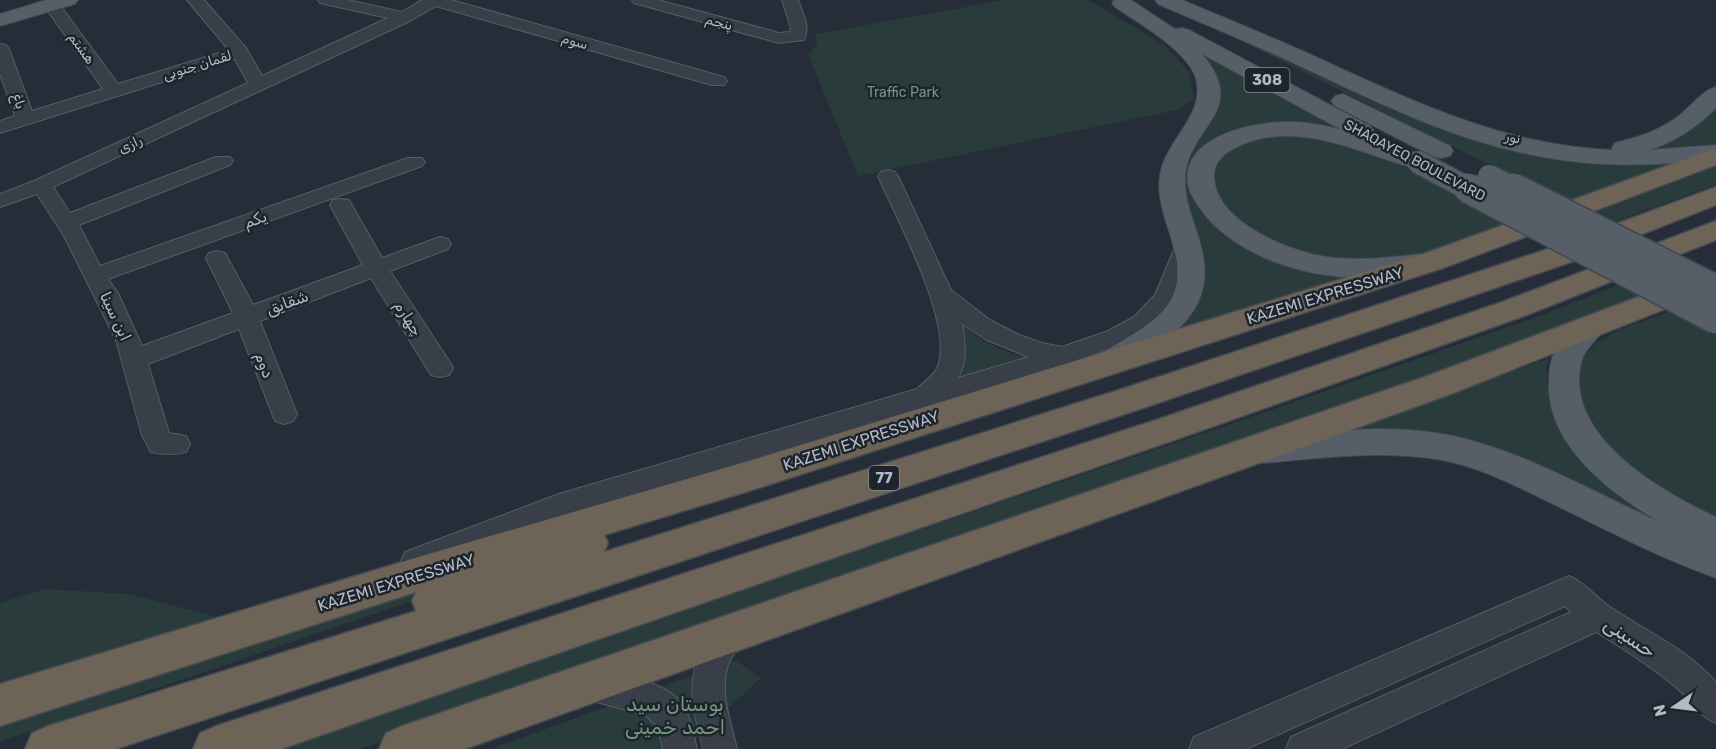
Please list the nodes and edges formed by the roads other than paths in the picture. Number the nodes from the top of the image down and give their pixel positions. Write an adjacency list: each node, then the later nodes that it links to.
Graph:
1 (195, 0): 12 (street)
2 (326, 0): 9 (street)
3 (434, 0): 9 (street); 14 (street, سوم)
4 (640, 0): 5 (street, پنجم)
5 (790, 0)
6 (1165, 0): 13 (main road)
7 (1127, 1): 21 (main road, SHAQAYEQ BOULEVARD / 308); 31 (main road)
8 (60, 2): 10 (main road); 16 (street, هشتم)
9 (404, 17): 15 (street)
10 (0, 20)
11 (0, 49): 18 (street, باغ)
12 (240, 52): 15 (street, لقمان جنوبی); 16 (street, لقمان جنوبی)
13 (1306, 60): 17 (main road, نور); 20 (main road)
14 (718, 81)
15 (258, 85): 25 (street, رازی)
16 (114, 91): 18 (street, لقمان جنوبی)
17 (1716, 94)
18 (25, 119): 19 (street, لقمان جنوبی)
19 (0, 127)
20 (1716, 154): 34 (highway, KAZEMI EXPRESSWAY)
21 (1430, 157): 34 (main road); 38 (main road, SHAQAYEQ BOULEVARD / 308, bridge); 41 (main road, SHAQAYEQ BOULEVARD / 308, bridge)
22 (223, 160): 29 (street)
23 (415, 162): 36 (street, یکم)
24 (888, 176): 39 (street)
25 (41, 185): 27 (street, رازی); 29 (street, ابن سینا)
26 (1716, 195): 58 (highway, KAZEMI EXPRESSWAY / 77)
27 (0, 201)
28 (341, 205): 35 (street)
29 (66, 222): 36 (street, ابن سینا)
30 (1716, 230): 62 (highway)
31 (1187, 243): 43 (street); 45 (main road)
32 (440, 244): 35 (street, شقایق)
33 (217, 258): 40 (street)
34 (1433, 261): 45 (highway, KAZEMI EXPRESSWAY)
35 (377, 269): 40 (street, شقایق); 46 (street, چهارم)
36 (94, 276): 44 (street, ابن سینا)
37 (1716, 277): 42 (highway)
38 (1716, 290)
39 (942, 295): 43 (street); 47 (street)
40 (247, 316): 44 (street, شقایق); 48 (street, دوم)
41 (1716, 319)
42 (1590, 328): 50 (highway); 52 (main road)
43 (1062, 356): 47 (street)
44 (134, 359): 49 (street, ابن سینا)
45 (1113, 361): 51 (highway, KAZEMI EXPRESSWAY)
46 (440, 368)
47 (927, 395): 56 (street)
48 (284, 414)
49 (176, 444)
50 (1248, 451): 53 (main road); 55 (highway)
51 (749, 476): 56 (highway, KAZEMI EXPRESSWAY); 58 (highway)
52 (1716, 534)
53 (1716, 562)
54 (1597, 616): 60 (street, حسینی); 66 (street, حسینی); 67 (street)
55 (732, 633): 57 (highway); 65 (street)
56 (218, 638): 59 (highway, KAZEMI EXPRESSWAY)
57 (584, 685): 63 (highway); 64 (street)
58 (224, 693): 61 (highway, KAZEMI EXPRESSWAY / 77)
59 (0, 705)
60 (1716, 706)
61 (48, 749)
62 (216, 749)
63 (402, 749)
64 (680, 749)
65 (720, 749)
66 (1206, 749)
67 (1303, 749)

